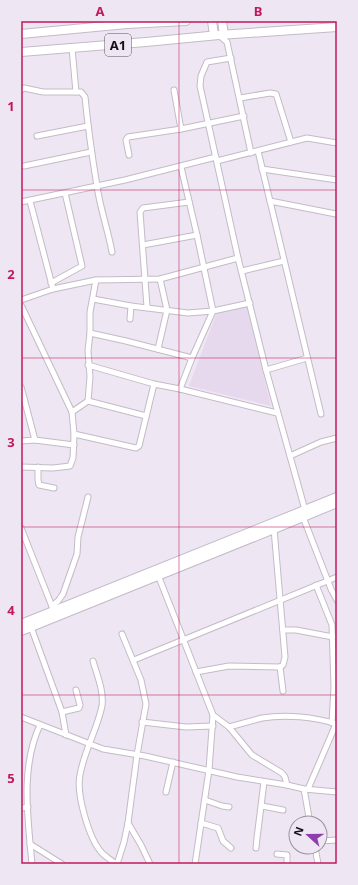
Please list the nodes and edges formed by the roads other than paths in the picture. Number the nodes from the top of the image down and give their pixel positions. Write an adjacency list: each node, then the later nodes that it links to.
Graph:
1 (186, 21): 4 (main road, A1)
2 (212, 21): 7 (main road)
3 (222, 21): 7 (main road)
4 (118, 23): 6 (main road, A1)
5 (337, 27): 7 (main road, A1)
6 (21, 34)
7 (219, 35): 8 (main road, A1); 10 (street)
8 (72, 48): 9 (main road, A1); 13 (street)
9 (21, 52)
10 (231, 58): 14 (street); 16 (street)
11 (21, 90): 13 (street)
12 (174, 90): 18 (street)
13 (76, 92): 17 (street)
14 (240, 98): 15 (street); 20 (street)
15 (244, 116): 16 (street); 24 (street)
16 (208, 124): 18 (street); 26 (street)
17 (88, 126): 19 (street); 23 (street)
18 (181, 129): 25 (street)
19 (37, 136)
20 (291, 142): 21 (street); 22 (street)
21 (337, 143)
22 (258, 151): 24 (street); 29 (street)
23 (91, 152): 27 (street); 31 (street)
24 (251, 152): 26 (street)
25 (129, 155)
26 (216, 159): 28 (street); 41 (street)
27 (24, 166)
28 (181, 167): 31 (street); 36 (street)
29 (262, 169): 30 (street); 34 (street)
30 (337, 180)
31 (96, 185): 32 (street); 40 (street)
32 (65, 193): 33 (street); 48 (street)
33 (30, 201): 35 (street); 48 (street)
34 (270, 201): 37 (street); 42 (street)
35 (21, 202)
36 (189, 202): 38 (street); 39 (street)
37 (336, 214)
38 (197, 235): 39 (street); 43 (street)
39 (143, 245): 45 (street)
40 (112, 252)
41 (238, 258): 43 (street); 44 (street)
42 (284, 261): 44 (street); 62 (street)
43 (204, 266): 46 (street); 57 (street)
44 (242, 271): 52 (street)
45 (145, 279): 46 (street); 47 (street); 55 (street)
46 (160, 279): 56 (street)
47 (96, 280): 49 (street); 50 (street)
48 (51, 283): 49 (street)
49 (53, 289): 51 (street)
50 (93, 299): 54 (street); 59 (street)
51 (21, 300)
52 (250, 304): 57 (street); 64 (street)
53 (21, 305): 69 (street)
54 (131, 306): 55 (street); 58 (street)
55 (147, 307): 56 (street)
56 (167, 310): 57 (street); 60 (street)
57 (213, 311): 61 (street)
58 (130, 319)
59 (90, 333): 60 (street); 63 (street)
60 (158, 349): 61 (street)
61 (192, 358): 67 (street)
62 (307, 358): 64 (street); 71 (street)
63 (88, 365): 65 (street); 68 (street)
64 (266, 370): 70 (street)
65 (154, 384): 67 (street); 72 (street)
66 (21, 387): 75 (street)
67 (180, 389): 70 (street)
68 (88, 402): 69 (street); 72 (street)
69 (72, 412): 73 (street)
70 (277, 413): 78 (street)
71 (321, 414)
72 (146, 416): 73 (street)
73 (74, 434): 77 (street)
74 (337, 438): 78 (street)
75 (36, 440): 76 (street); 77 (street)
76 (21, 441)
77 (74, 445): 80 (street)
78 (290, 456): 85 (street)
79 (21, 467): 80 (street)
80 (38, 467): 81 (street)
81 (54, 488)
82 (88, 497): 94 (street)
83 (337, 497): 85 (main road)
84 (337, 503): 85 (main road)
85 (304, 513): 87 (main road); 90 (street); 94 (main road)
86 (21, 528): 94 (street)
87 (274, 530): 88 (main road); 92 (street)
88 (158, 575): 94 (main road); 101 (street)
89 (337, 577): 90 (street)
90 (327, 581): 91 (street); 93 (street)
91 (316, 585): 92 (street); 100 (street)
92 (281, 600): 97 (street); 101 (street)
93 (337, 600)
94 (54, 611): 95 (main road); 96 (main road)
95 (21, 624)
96 (31, 627): 98 (main road); 109 (street)
97 (283, 630): 100 (street); 104 (street)
98 (21, 631)
99 (122, 634): 102 (street)
100 (333, 637): 106 (street)
101 (182, 639): 102 (street); 105 (street)
102 (134, 660): 112 (street)
103 (92, 661): 118 (street)
104 (280, 667): 105 (street); 108 (street)
105 (196, 672): 110 (street)
106 (336, 686): 113 (street)
107 (76, 690): 109 (street)
108 (283, 691)
109 (62, 712): 117 (street)
110 (213, 715): 115 (street); 116 (street)
111 (21, 717): 114 (street)
112 (142, 722): 115 (street); 119 (street)
113 (335, 724): 116 (street); 124 (street)
114 (40, 725): 117 (street); 129 (street)
115 (213, 726): 121 (street)
116 (229, 727): 123 (street)
117 (66, 735): 118 (street)
118 (89, 745): 119 (street); 142 (street)
119 (137, 755): 120 (street); 135 (street)
120 (173, 762): 121 (street); 125 (street)
121 (209, 770): 122 (street); 127 (street)
122 (264, 782): 123 (street); 128 (street)
123 (288, 784): 124 (street)
124 (306, 789): 126 (street); 133 (street)
125 (166, 792)
126 (337, 792)
127 (205, 800): 130 (street); 134 (street)
128 (262, 806): 132 (street); 138 (street)
129 (28, 807): 131 (street); 136 (street)
130 (229, 807)
131 (21, 808)
132 (283, 810)
133 (309, 815)
134 (201, 822): 137 (street); 144 (street)
135 (128, 823): 142 (street); 143 (street)
136 (30, 844): 140 (street); 141 (street)
137 (231, 848)
138 (256, 848)
139 (277, 854): 145 (street)
140 (32, 864)
141 (62, 864)
142 (117, 864)
143 (150, 864)
144 (195, 864)
145 (287, 864)

